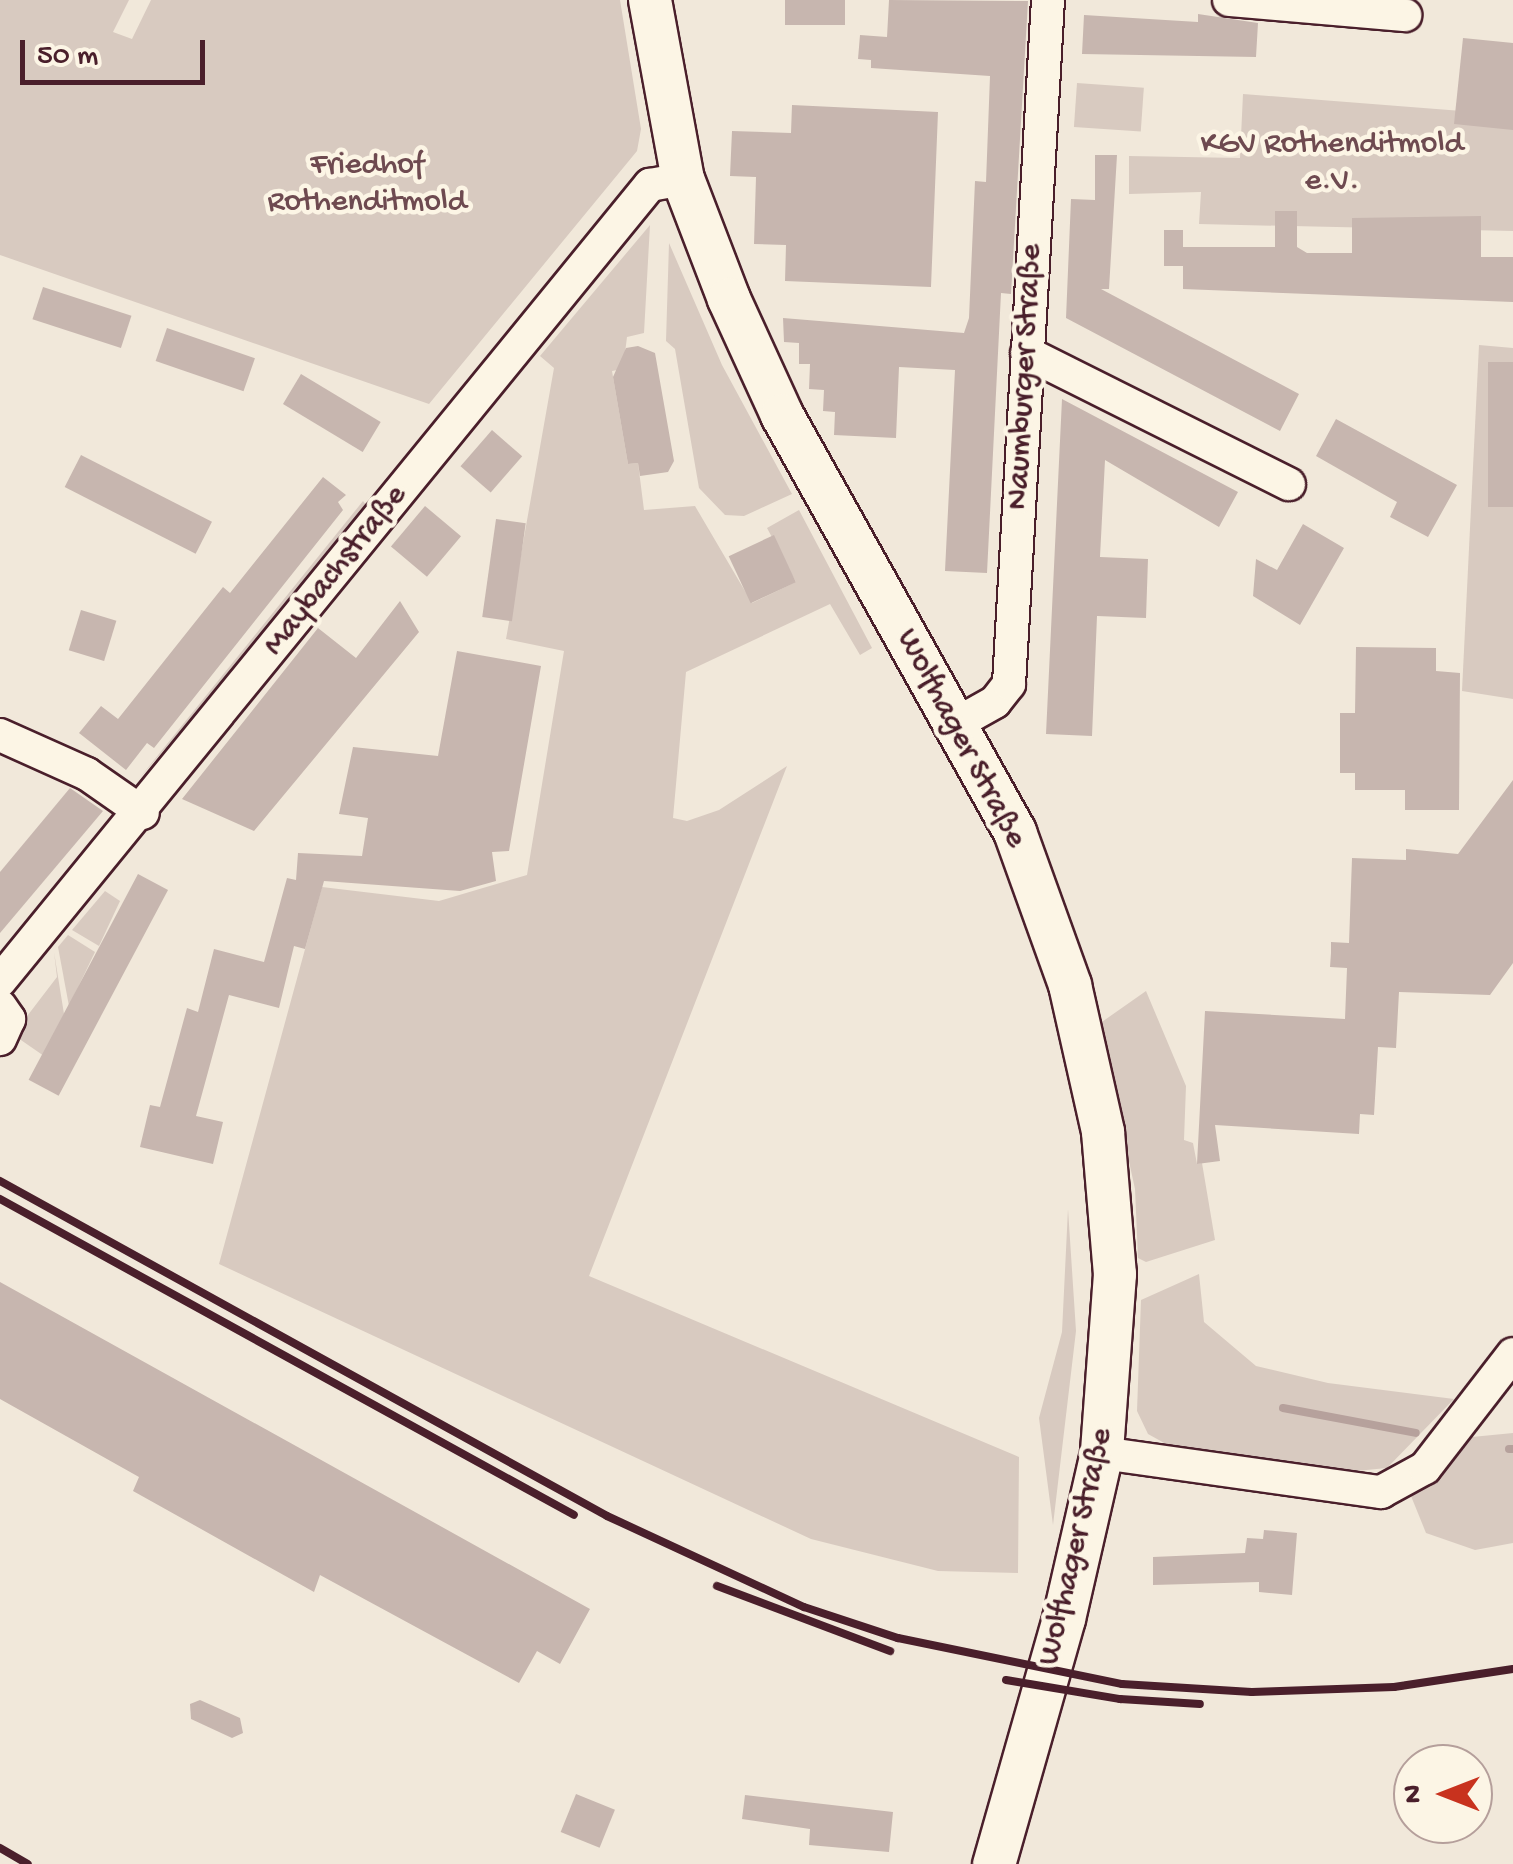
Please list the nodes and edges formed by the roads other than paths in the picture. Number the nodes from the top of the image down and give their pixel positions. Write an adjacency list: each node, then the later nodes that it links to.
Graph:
1 (650, 0): 5 (main road, Wolfhager Straße)
2 (1048, 0): 6 (street, Naumburger Straße)
3 (1229, 0): 4 (street)
4 (1405, 15)
5 (684, 178): 8 (main road, Wolfhager Straße); 10 (street, Maybachstraße)
6 (1027, 353): 7 (street); 8 (street, Naumburger Straße)
7 (1289, 484)
8 (954, 726): 15 (main road, Wolfhager Straße)
9 (0, 735): 10 (street)
10 (143, 814): 11 (street, Maybachstraße)
11 (0, 981)
12 (0, 1006): 13 (street)
13 (0, 1039)
14 (1513, 1354): 15 (street)
15 (1102, 1453): 16 (main road, Wolfhager Straße)
16 (994, 1864)

